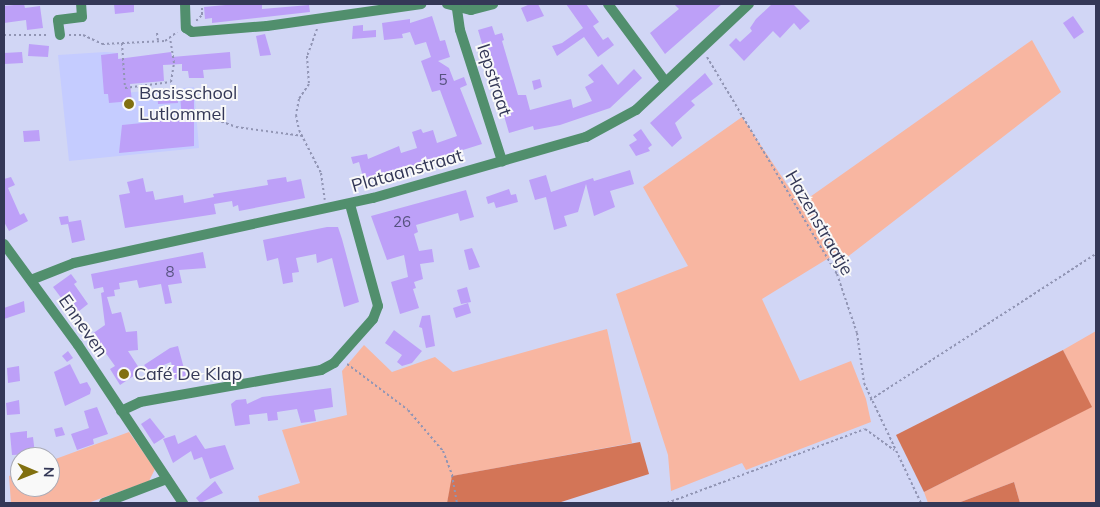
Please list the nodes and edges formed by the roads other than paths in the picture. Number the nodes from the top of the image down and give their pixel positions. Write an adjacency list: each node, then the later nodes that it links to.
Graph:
1 (81, 4): 9 (street)
2 (185, 4): 3 (street)
3 (421, 4)
4 (447, 4): 8 (street)
5 (493, 4): 8 (street)
6 (608, 4): 10 (street)
7 (749, 4): 10 (street, Plataanstraat)
8 (457, 9): 11 (street, Iepstraat)
9 (60, 35)
10 (665, 81): 11 (street, Plataanstraat)
11 (502, 161): 12 (street, Plataanstraat)
12 (350, 204): 14 (street, Plataanstraat); 15 (street)
13 (4, 244): 14 (street, Enneven)
14 (31, 280): 15 (street, Enneven)
15 (121, 411): 16 (street, Enneven)
16 (167, 479): 17 (street); 18 (street, Enneven)
17 (104, 503)
18 (183, 503)

